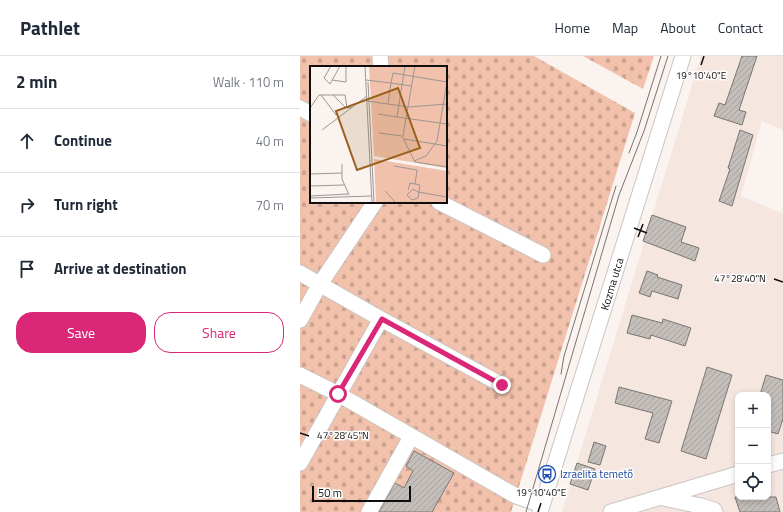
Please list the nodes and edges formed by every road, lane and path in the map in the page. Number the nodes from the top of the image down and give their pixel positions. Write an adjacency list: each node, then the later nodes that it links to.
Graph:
1 (380, 56): 3 (street)
2 (683, 56): 22 (street, Kozma utca)
3 (381, 66)
4 (300, 108): 5 (street)
5 (310, 113)
6 (374, 203): 10 (street)
7 (441, 203): 8 (street)
8 (543, 255)
9 (300, 273): 10 (street)
10 (320, 284): 11 (street); 12 (street)
11 (382, 319): 14 (street); 15 (street)
12 (300, 320)
13 (300, 375): 15 (street)
14 (502, 385)
15 (338, 394): 16 (street); 18 (street)
16 (411, 437): 22 (street); 24 (street)
17 (783, 461): 19 (street)
18 (300, 463)
19 (771, 465)
20 (735, 475): 21 (street)
21 (661, 497): 23 (street); 25 (street)
22 (541, 508)
23 (700, 509): 26 (street)
24 (369, 512)
25 (611, 512)
26 (715, 512)

